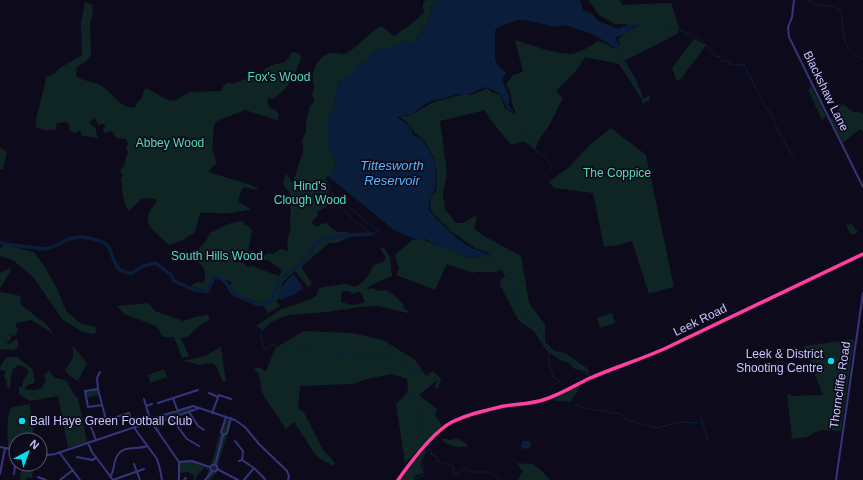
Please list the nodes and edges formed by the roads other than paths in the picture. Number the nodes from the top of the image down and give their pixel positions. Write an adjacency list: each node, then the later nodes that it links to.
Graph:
1 (794, 0): 2 (street, Blackshaw Lane)
2 (863, 187)
3 (863, 254): 73 (highway, Leek Road)
4 (863, 292): 74 (street, Thorncliffe Road)
5 (100, 372): 6 (street)
6 (98, 389): 14 (street); 14 (street)
7 (198, 390): 10 (street)
8 (209, 393): 9 (street)
9 (218, 397): 12 (street); 22 (street)
10 (173, 398): 13 (street); 20 (street)
11 (144, 399): 16 (street)
12 (231, 400)
13 (158, 403)
14 (102, 404): 28 (street)
15 (152, 404): 16 (street)
16 (146, 406): 27 (street)
17 (191, 407): 18 (street); 19 (street); 20 (street)
18 (199, 409): 19 (street); 22 (street)
19 (193, 411): 21 (street)
20 (178, 412): 23 (street)
21 (188, 412): 25 (street); 34 (street)
22 (212, 413): 24 (street)
23 (169, 414): 25 (street); 27 (street)
24 (226, 417): 26 (street); 35 (street)
25 (171, 418): 30 (street); 40 (street)
26 (231, 418): 35 (street); 72 (street)
27 (150, 419): 29 (street)
28 (106, 420): 33 (street); 36 (street)
29 (146, 421): 31 (street); 32 (street)
30 (152, 423): 31 (street); 48 (street)
31 (147, 424): 32 (street)
32 (141, 425): 33 (street)
33 (134, 427): 36 (street); 39 (street)
34 (204, 430)
35 (223, 435): 50 (street)
36 (96, 440): 38 (street)
37 (235, 441): 52 (street)
38 (88, 443): 44 (street); 47 (street)
39 (147, 446): 60 (street); 67 (street)
40 (199, 446)
41 (0, 448): 42 (street)
42 (5, 448): 43 (street); 58 (street)
43 (8, 449)
44 (59, 452): 45 (street); 55 (street)
45 (48, 455)
46 (77, 457): 47 (street)
47 (96, 458): 60 (street)
48 (179, 462): 51 (street); 68 (street)
49 (134, 464): 56 (street)
50 (215, 465): 51 (street); 54 (street)
51 (210, 467): 57 (street)
52 (254, 468): 61 (street); 71 (street)
53 (144, 469): 56 (street)
54 (217, 469): 57 (street); 70 (street)
55 (72, 470): 63 (street); 64 (street)
56 (136, 472): 65 (street); 66 (street)
57 (212, 472): 69 (street)
58 (0, 474)
59 (38, 477): 62 (street)
60 (110, 477): 65 (street)
61 (265, 479)
62 (46, 480)
63 (60, 480)
64 (80, 480)
65 (113, 480)
66 (140, 480)
67 (162, 480)
68 (179, 480)
69 (205, 480)
70 (238, 480)
71 (244, 480)
72 (288, 480)
73 (398, 480)
74 (836, 480)

